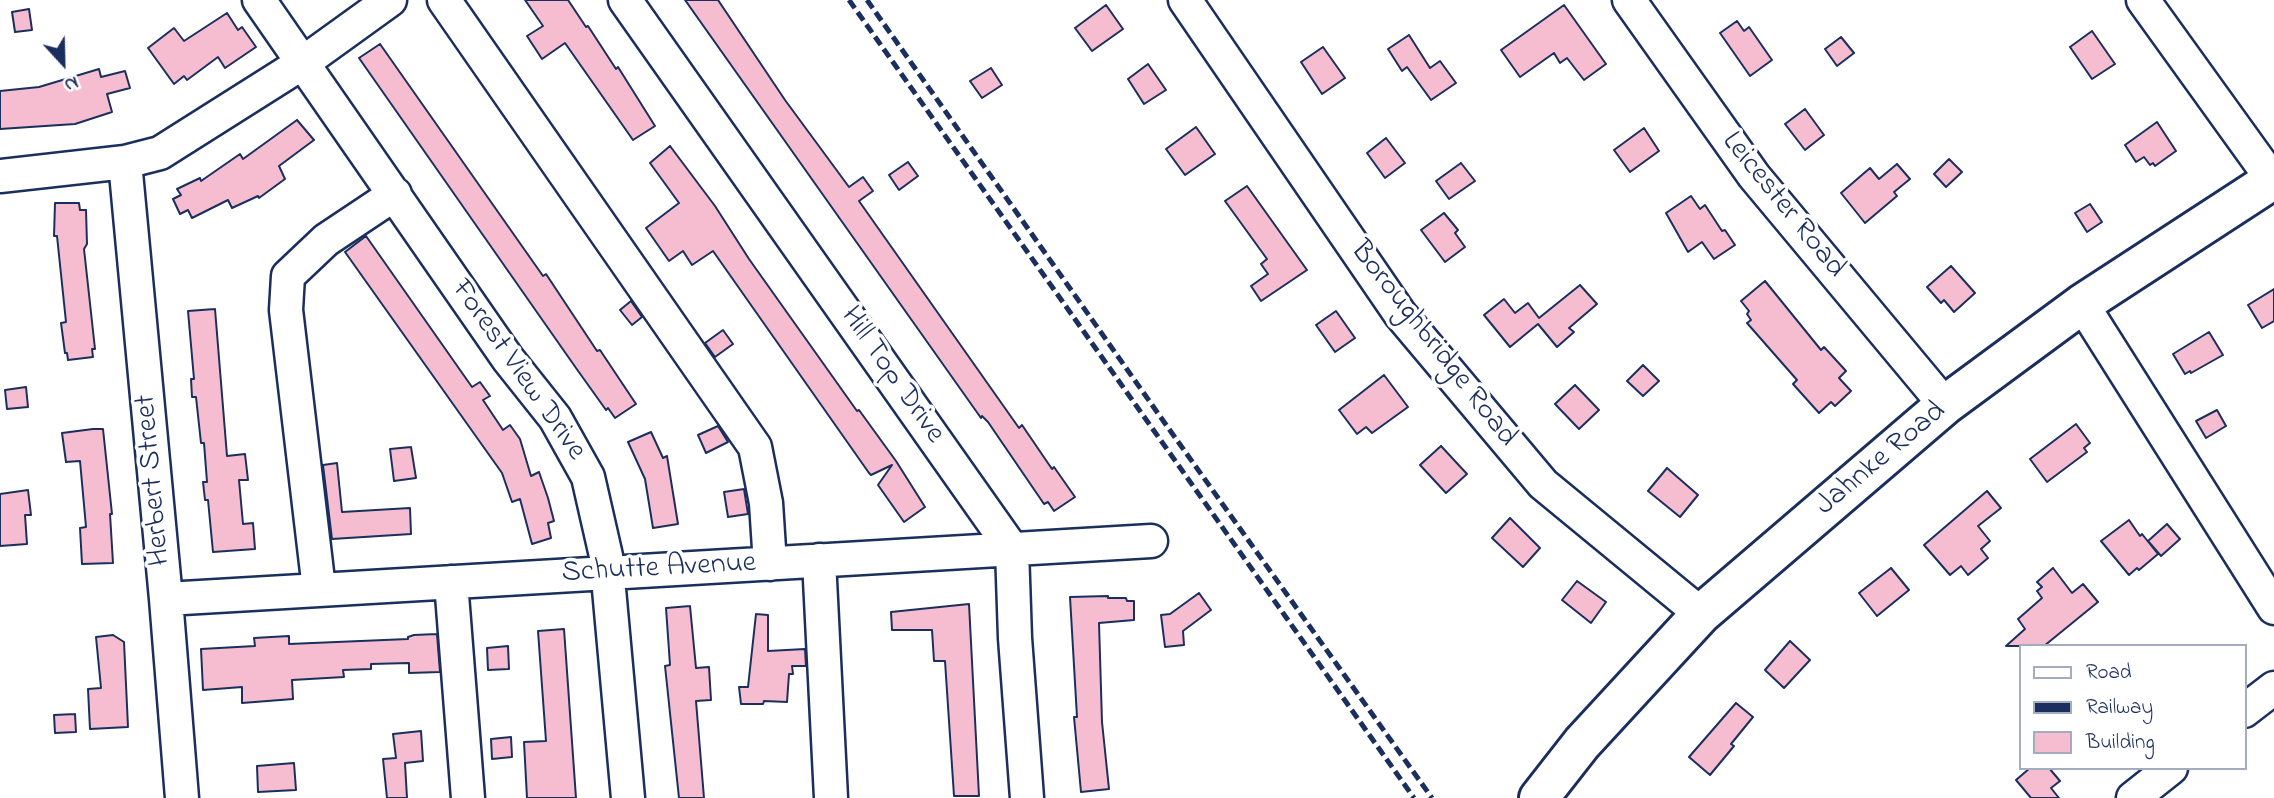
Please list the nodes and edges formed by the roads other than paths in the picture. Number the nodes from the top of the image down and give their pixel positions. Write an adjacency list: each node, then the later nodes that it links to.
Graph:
1 (259, 0): 8 (street, Forest View Drive)
2 (390, 0): 8 (street)
3 (444, 0): 18 (street)
4 (625, 0): 16 (street, Hill Top Drive)
5 (1185, 0): 24 (street, Boroughbridge Road)
6 (1629, 0): 14 (street, Leicester Road)
7 (2143, 0): 11 (street)
8 (304, 62): 9 (street); 12 (street, Forest View Drive)
9 (125, 162): 10 (street); 22 (street, Herbert Street)
10 (0, 176)
11 (2273, 180): 13 (main road, Jahnke Road)
12 (395, 194): 19 (street, Forest View Drive); 21 (street)
13 (2082, 304): 14 (main road, Jahnke Road); 23 (street)
14 (1945, 405): 24 (main road, Jahnke Road)
15 (1151, 541): 16 (street, Schutte Avenue)
16 (1012, 549): 17 (street, Schutte Avenue); 32 (street)
17 (819, 560): 18 (street, Schutte Avenue); 31 (street)
18 (770, 564): 19 (street, Schutte Avenue)
19 (608, 573): 20 (street, Schutte Avenue); 30 (street, Forest View Drive)
20 (452, 582): 21 (street, Schutte Avenue); 29 (street)
21 (319, 589): 22 (street, Schutte Avenue)
22 (166, 599): 28 (street, Herbert Street)
23 (2274, 608)
24 (1701, 614): 33 (main road, Jahnke Road)
25 (2274, 688): 26 (street)
26 (2246, 709)
27 (2168, 770): 34 (street)
28 (182, 798)
29 (468, 798)
30 (628, 798)
31 (831, 798)
32 (1027, 798)
33 (1539, 798)
34 (2133, 798)

